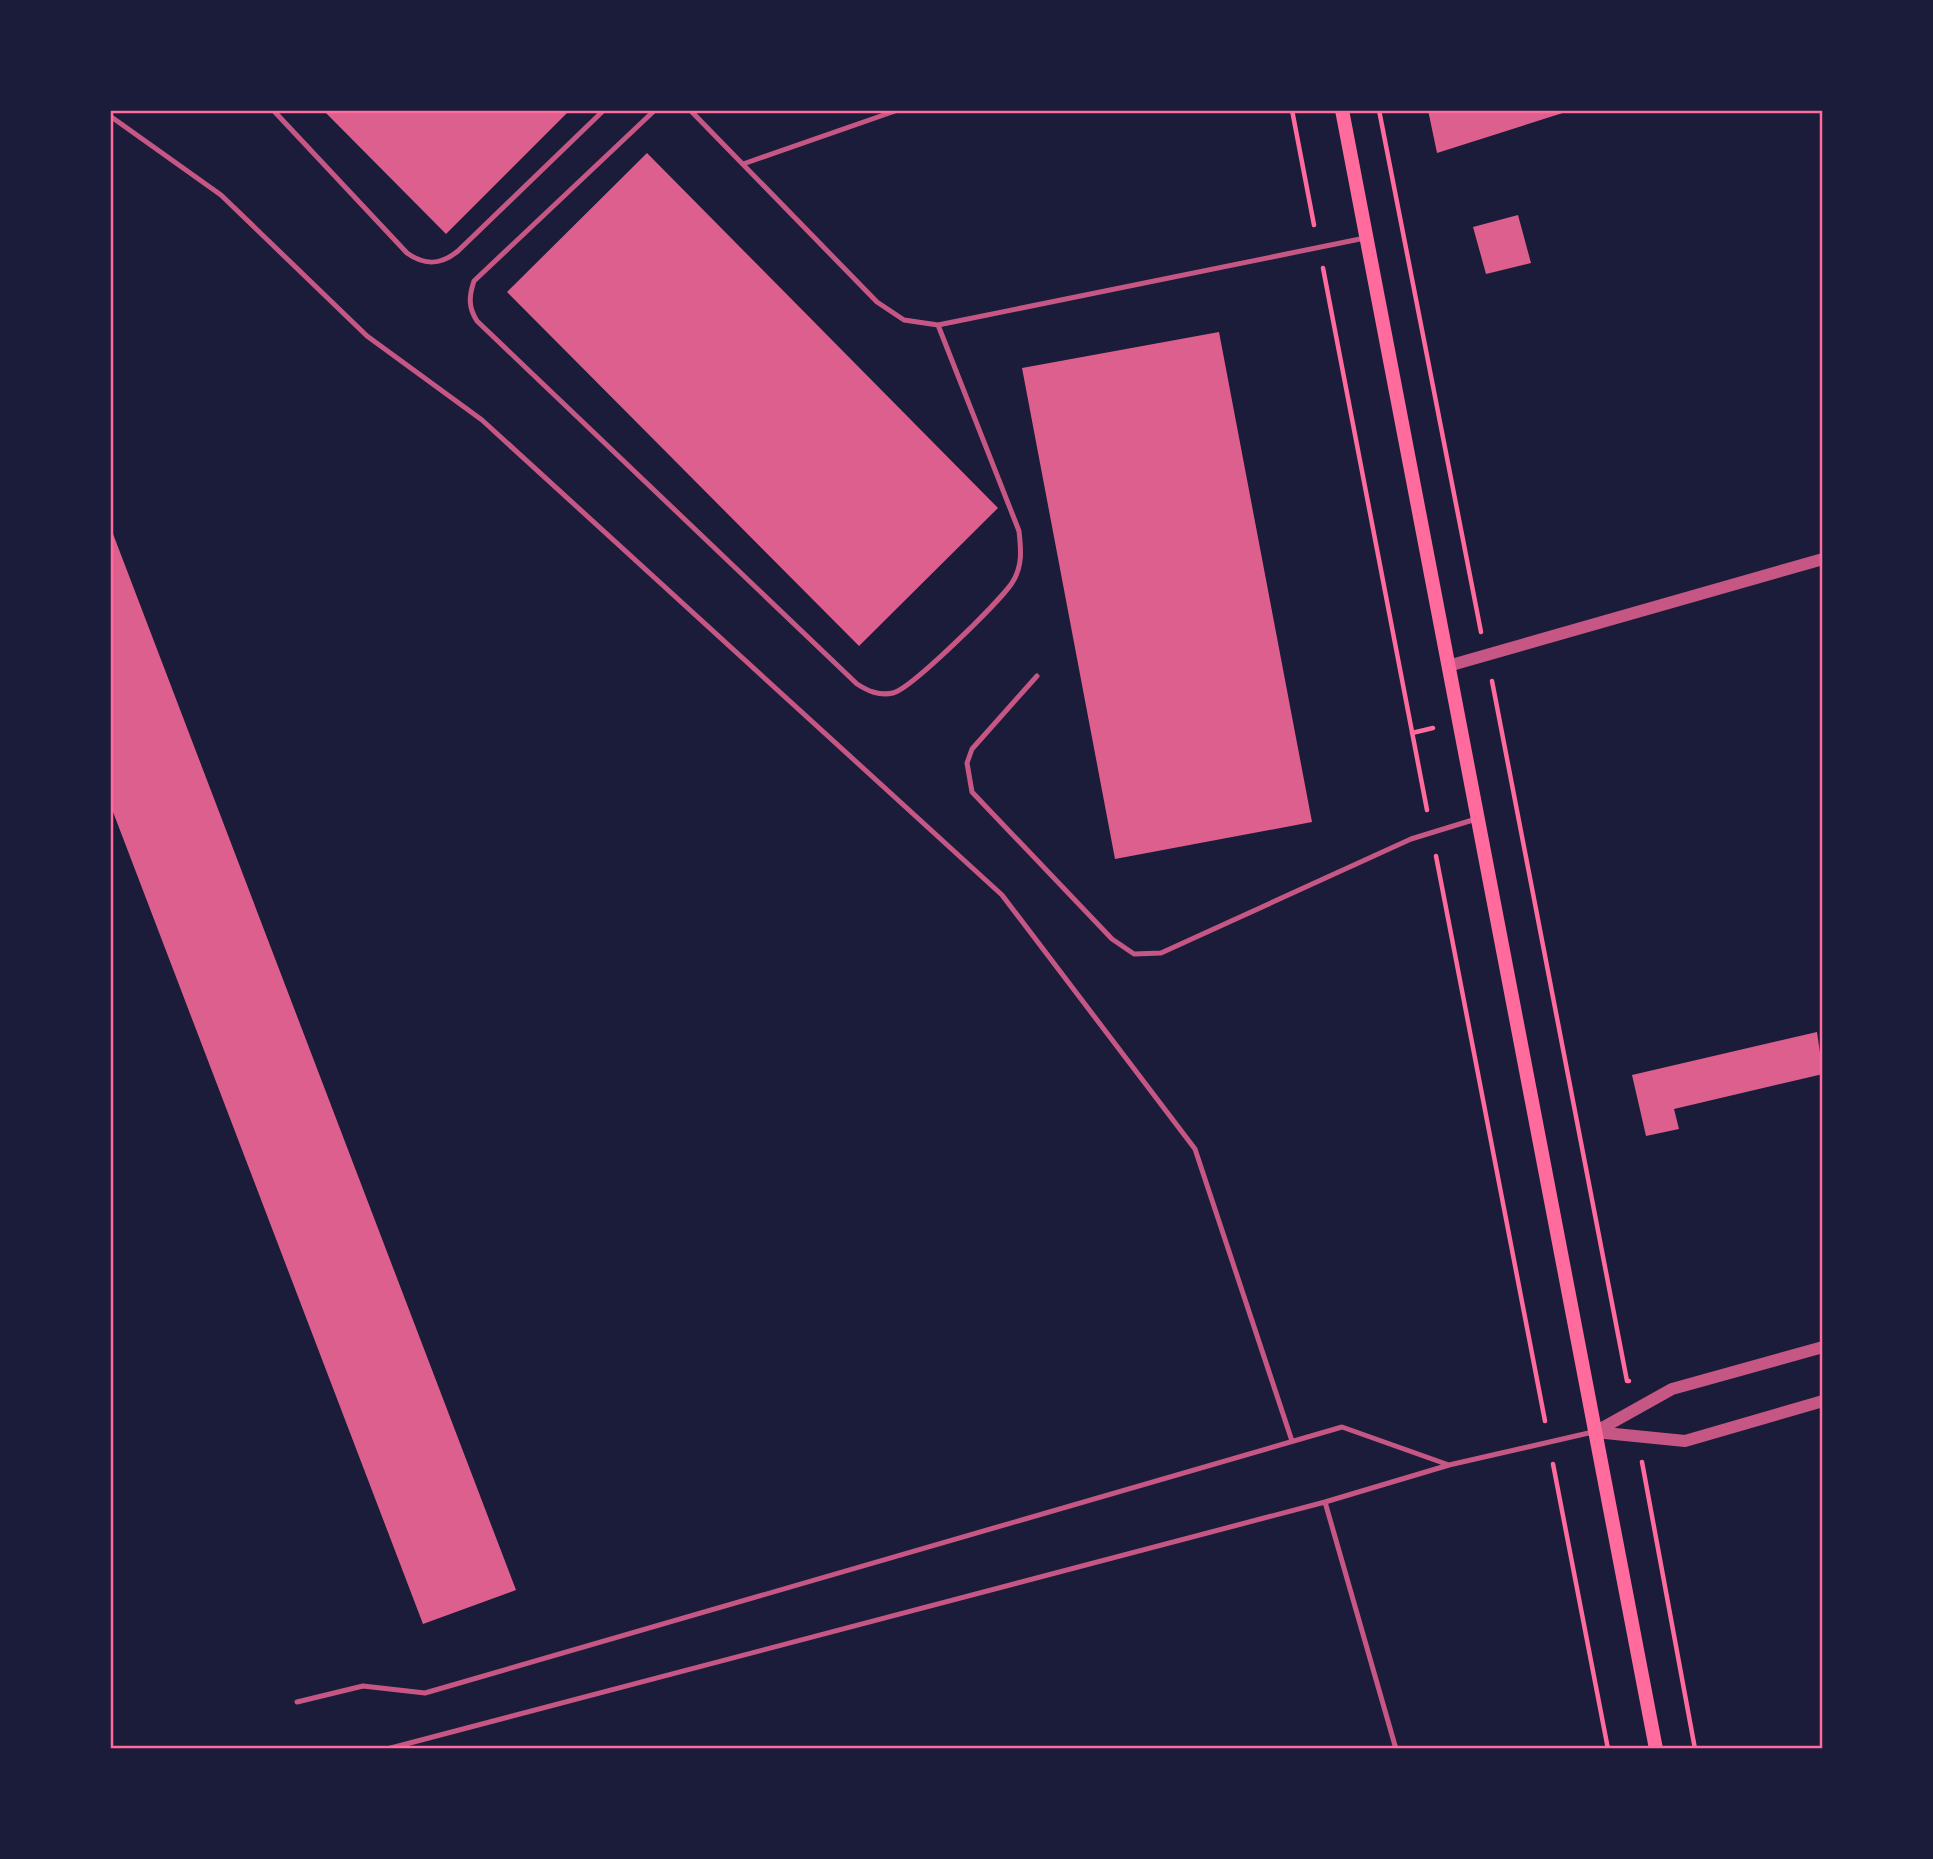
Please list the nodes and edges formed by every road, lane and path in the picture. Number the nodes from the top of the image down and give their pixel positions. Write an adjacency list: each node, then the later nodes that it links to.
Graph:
1 (273, 110): 2 (lane)
2 (604, 110)
3 (655, 110): 13 (lane)
4 (690, 110): 10 (lane)
5 (898, 110): 10 (lane)
6 (1292, 110): 12 (path)
7 (1342, 110): 11 (main road)
8 (1379, 110): 15 (path)
9 (110, 116): 24 (lane)
10 (743, 164): 13 (lane)
11 (1366, 238): 12 (lane); 16 (main road)
12 (1319, 248): 13 (lane); 19 (path)
13 (938, 326)
14 (1823, 559): 15 (street)
15 (1486, 656): 16 (street); 21 (path)
16 (1448, 666): 18 (main road)
17 (1037, 676): 19 (lane)
18 (1478, 819): 19 (lane); 23 (main road)
19 (1432, 832): 26 (path)
20 (1823, 1347): 23 (street)
21 (1638, 1378)
22 (1823, 1401): 25 (street)
23 (1595, 1432): 25 (street); 26 (lane); 33 (main road)
24 (1292, 1441): 27 (lane); 29 (lane)
25 (1685, 1441): 34 (path)
26 (1549, 1443): 27 (lane); 32 (path)
27 (1449, 1465): 28 (lane)
28 (1325, 1502): 30 (lane); 31 (lane)
29 (297, 1702)
30 (387, 1749)
31 (1396, 1749)
32 (1608, 1749)
33 (1656, 1749)
34 (1695, 1749)

